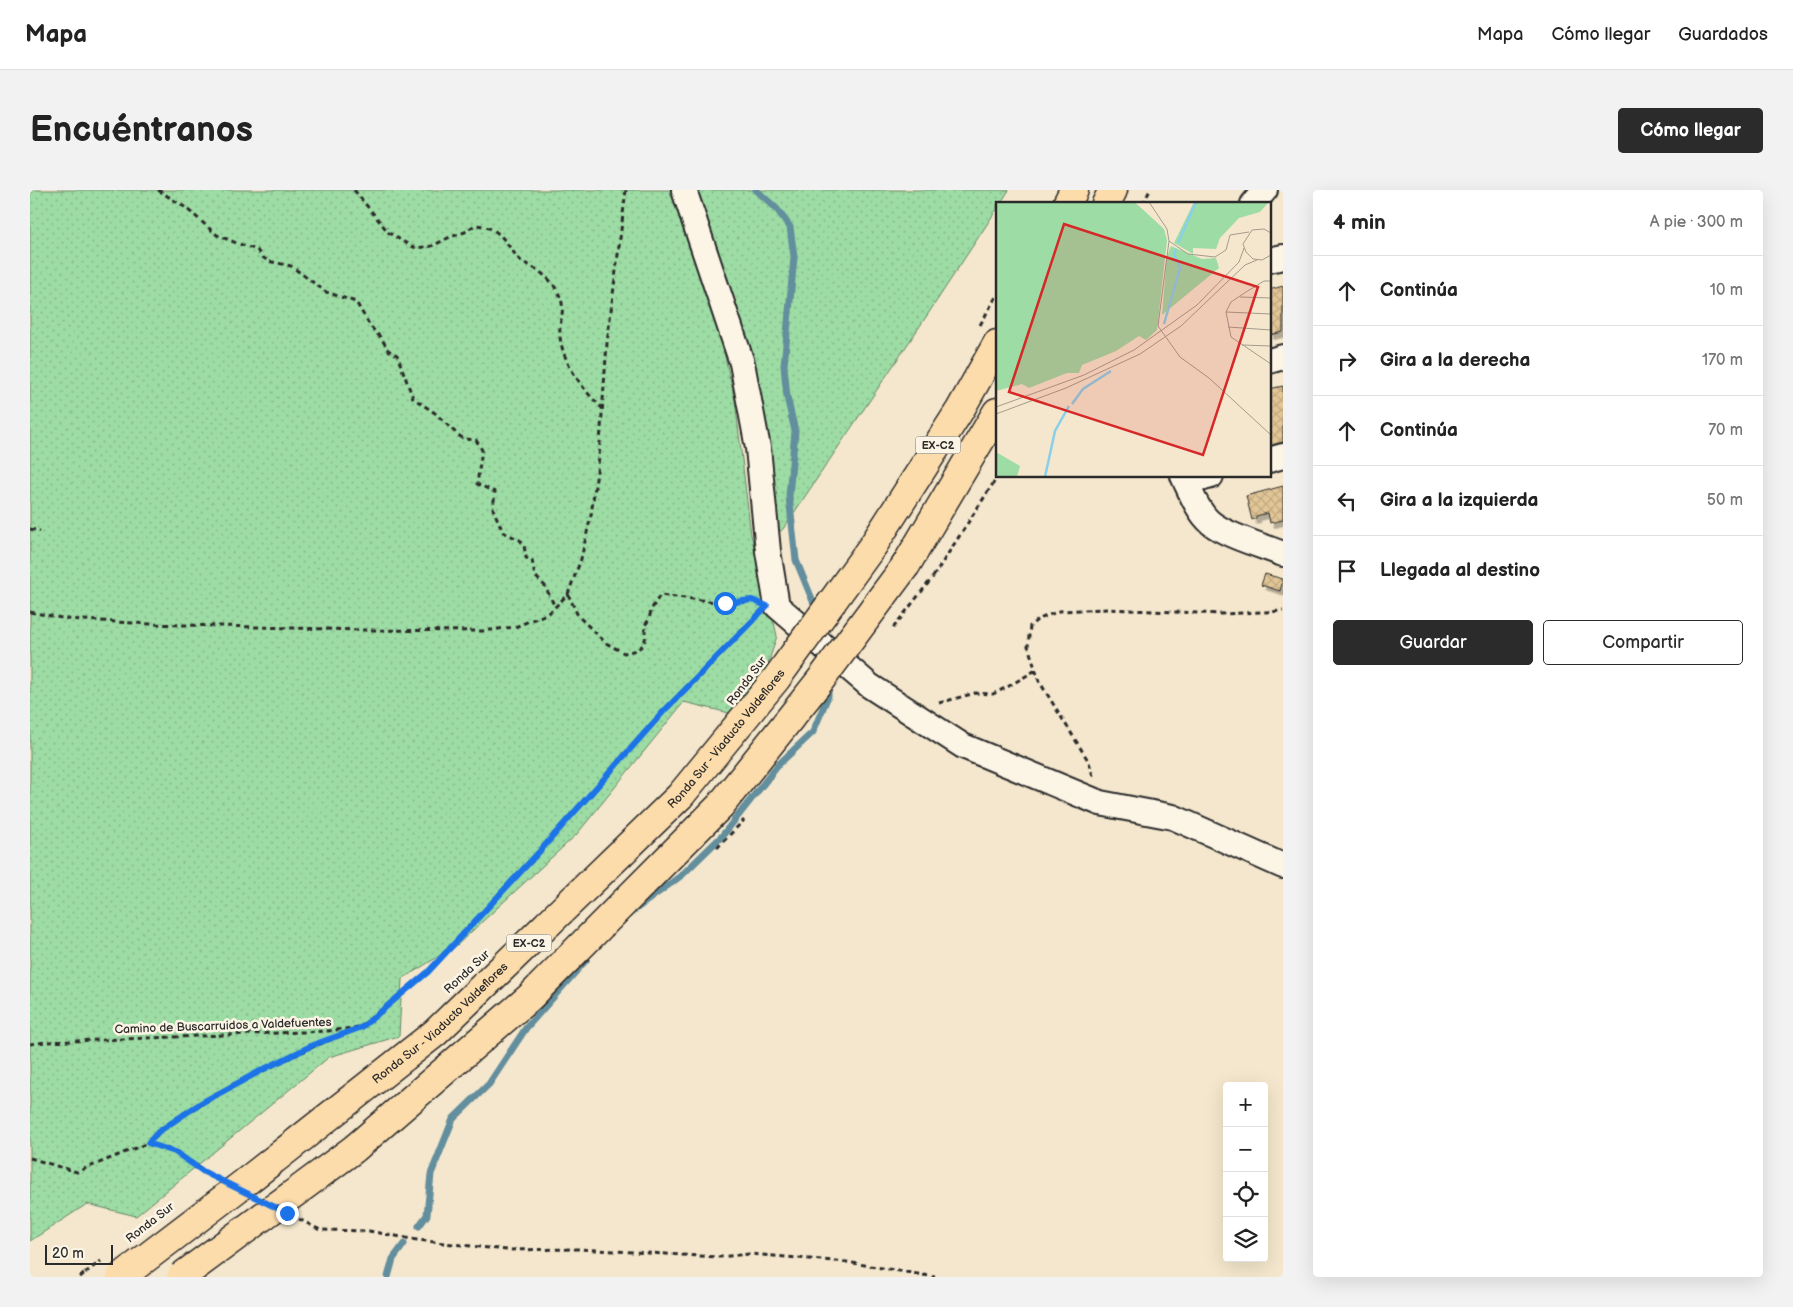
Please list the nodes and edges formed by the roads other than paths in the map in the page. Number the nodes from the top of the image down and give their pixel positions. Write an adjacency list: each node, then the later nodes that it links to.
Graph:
1 (684, 190): 19 (street)
2 (1074, 190): 5 (highway)
3 (1113, 190): 6 (highway)
4 (1265, 190): 7 (street)
5 (1068, 202)
6 (1107, 202)
7 (1255, 202)
8 (1283, 257): 9 (street)
9 (1270, 260)
10 (996, 346): 20 (highway, Ronda Sur - Viaducto Valdeflores / EX-C2, bridge)
11 (1283, 357): 12 (street)
12 (1270, 361)
13 (996, 414): 21 (highway, EX-C2, bridge)
14 (1283, 456): 15 (street)
15 (1270, 460)
16 (1198, 478): 17 (street)
17 (1184, 480): 18 (street)
18 (1283, 554)
19 (1283, 866)
20 (111, 1269)
21 (182, 1277)

